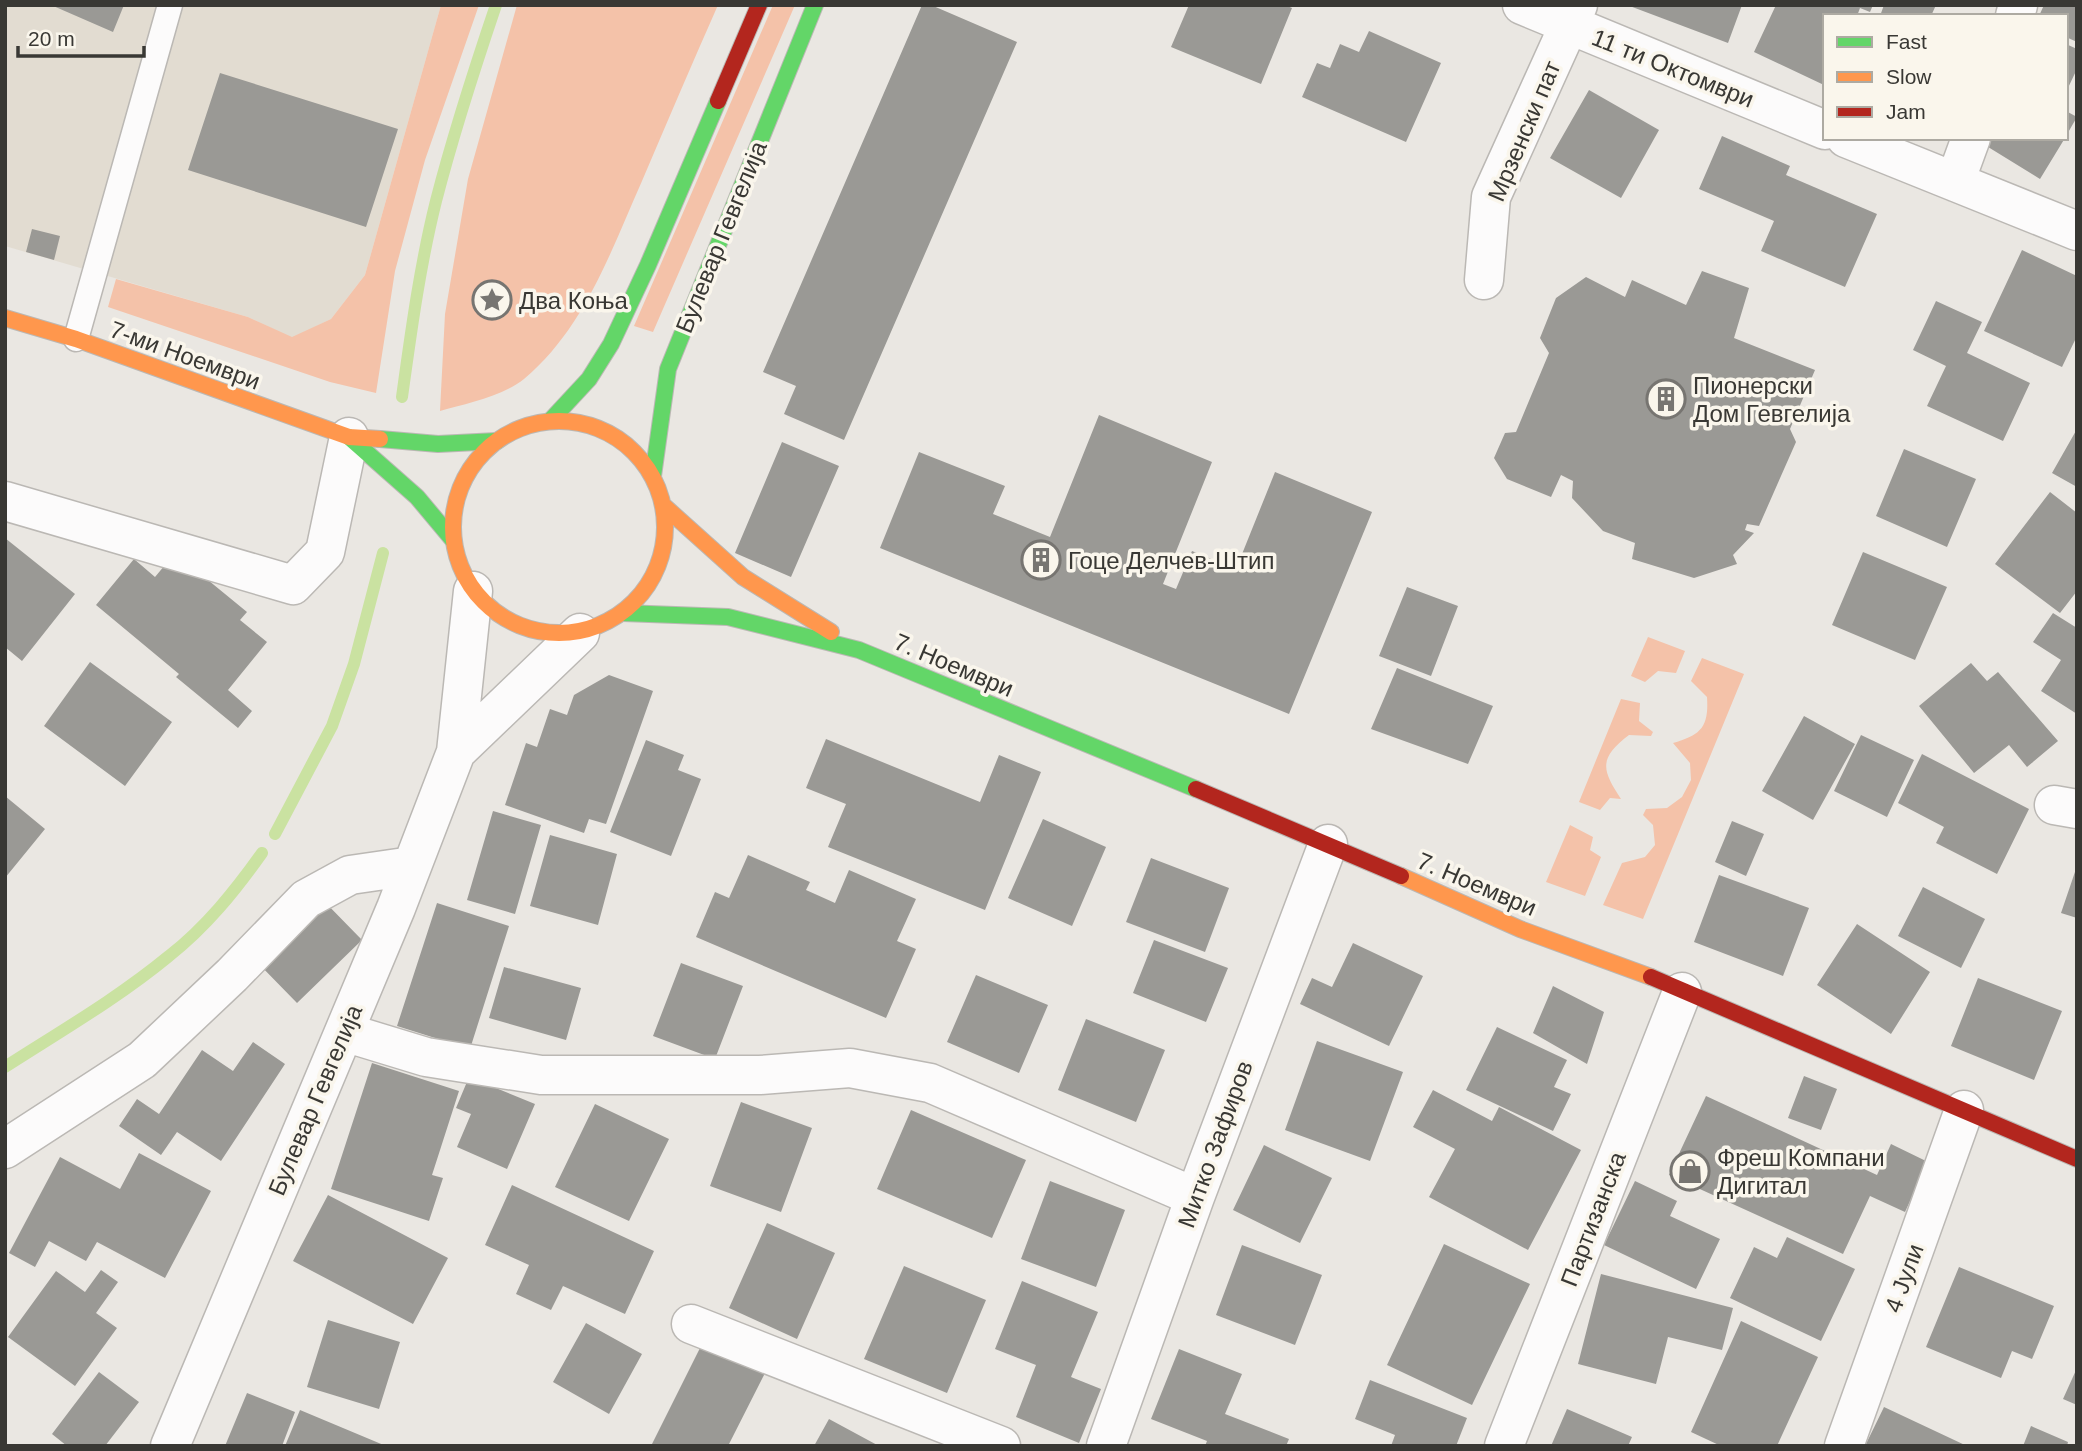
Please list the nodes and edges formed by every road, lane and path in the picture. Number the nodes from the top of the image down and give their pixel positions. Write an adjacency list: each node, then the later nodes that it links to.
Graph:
1 (170, 5): 13 (lane)
2 (760, 5): 14 (main road)
3 (815, 5): 17 (main road, Булевар Гевгелија)
4 (1522, 5): 5 (street, 11 ти Октомври)
5 (1573, 16): 6 (street, 11 ти Октомври); 11 (street, Мрзенски пат)
6 (1823, 129)
7 (1851, 140): 9 (street)
8 (1970, 140): 9 (street)
9 (1955, 182): 10 (street)
10 (2077, 231)
11 (1484, 280)
12 (5, 318): 13 (main road, 7-ми Ноември)
13 (76, 339): 15 (main road, 7-ми Ноември)
14 (550, 421): 16 (main road); 17 (main road)
15 (349, 437): 16 (main road); 18 (street); 20 (main road)
16 (497, 441): 20 (main road)
17 (653, 476): 19 (main road)
18 (5, 501)
19 (664, 506): 22 (main road); 24 (main road, 7. Ноември)
20 (453, 540): 21 (main road)
21 (473, 591): 23 (main road); 25 (street, Булевар Гевгелија)
22 (623, 613): 23 (main road); 24 (main road, 7. Ноември)
23 (579, 632): 25 (street, Булевар Гевгелија)
24 (859, 650): 26 (main road, 7. Ноември)
25 (456, 752): 27 (street, Булевар Гевгелија)
26 (1328, 844): 28 (main road, 7. Ноември); 33 (street, Митко Зафиров)
27 (412, 866): 29 (street, Булевар Гевгелија); 31 (street)
28 (1682, 992): 30 (main road, 7. Ноември); 38 (street, Партизанска)
29 (344, 1032): 33 (street); 35 (street, Булевар Гевгелија)
30 (1964, 1110): 32 (main road, 7. Ноември); 39 (street, 4 Јули)
31 (5, 1149)
32 (2077, 1159)
33 (1195, 1197): 37 (street, Митко Зафиров)
34 (691, 1324): 36 (street)
35 (170, 1446)
36 (1001, 1446)
37 (1106, 1446)
38 (1504, 1446)
39 (1843, 1446)

